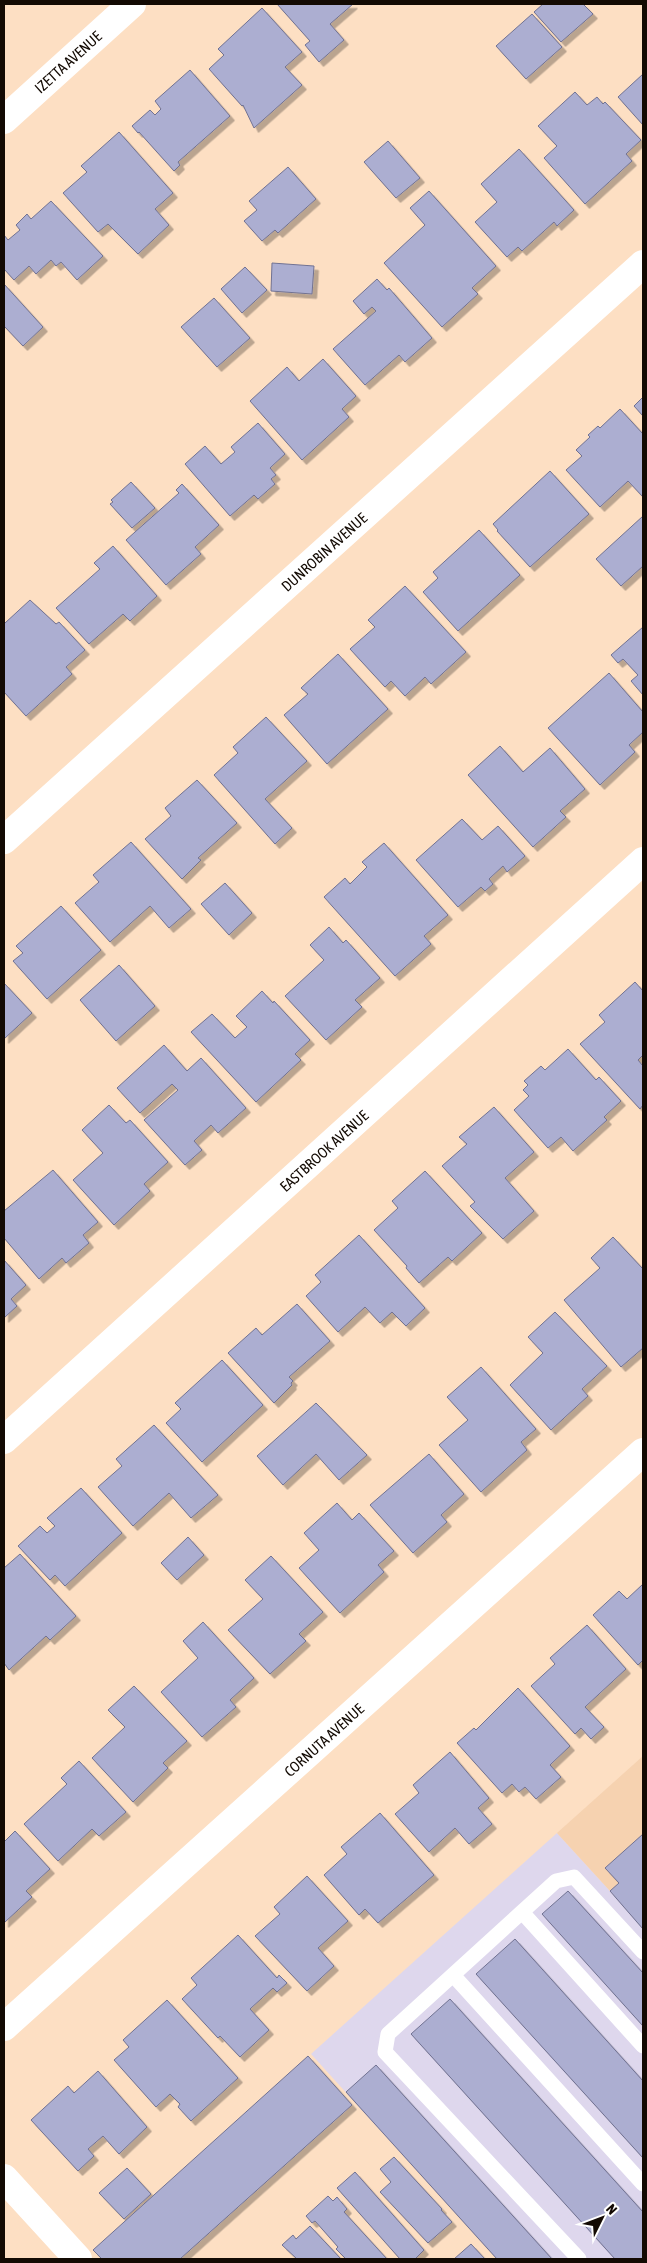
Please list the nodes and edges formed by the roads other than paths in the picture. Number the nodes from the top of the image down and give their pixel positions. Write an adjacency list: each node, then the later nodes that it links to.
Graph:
1 (132, 4): 2 (street, IZETTA AVENUE)
2 (4, 120)
3 (643, 264): 4 (street, DUNROBIN AVENUE)
4 (4, 840)
5 (643, 861): 6 (street, EASTBROOK AVENUE)
6 (4, 1440)
7 (643, 1452): 11 (street, CORNUTA AVENUE)
8 (522, 1912): 9 (lane); 10 (lane); 12 (lane)
9 (643, 1952)
10 (453, 1975): 14 (lane); 16 (lane)
11 (4, 2027)
12 (643, 2046)
13 (4, 2178): 15 (street)
14 (643, 2184)
15 (78, 2259)
16 (579, 2259)

